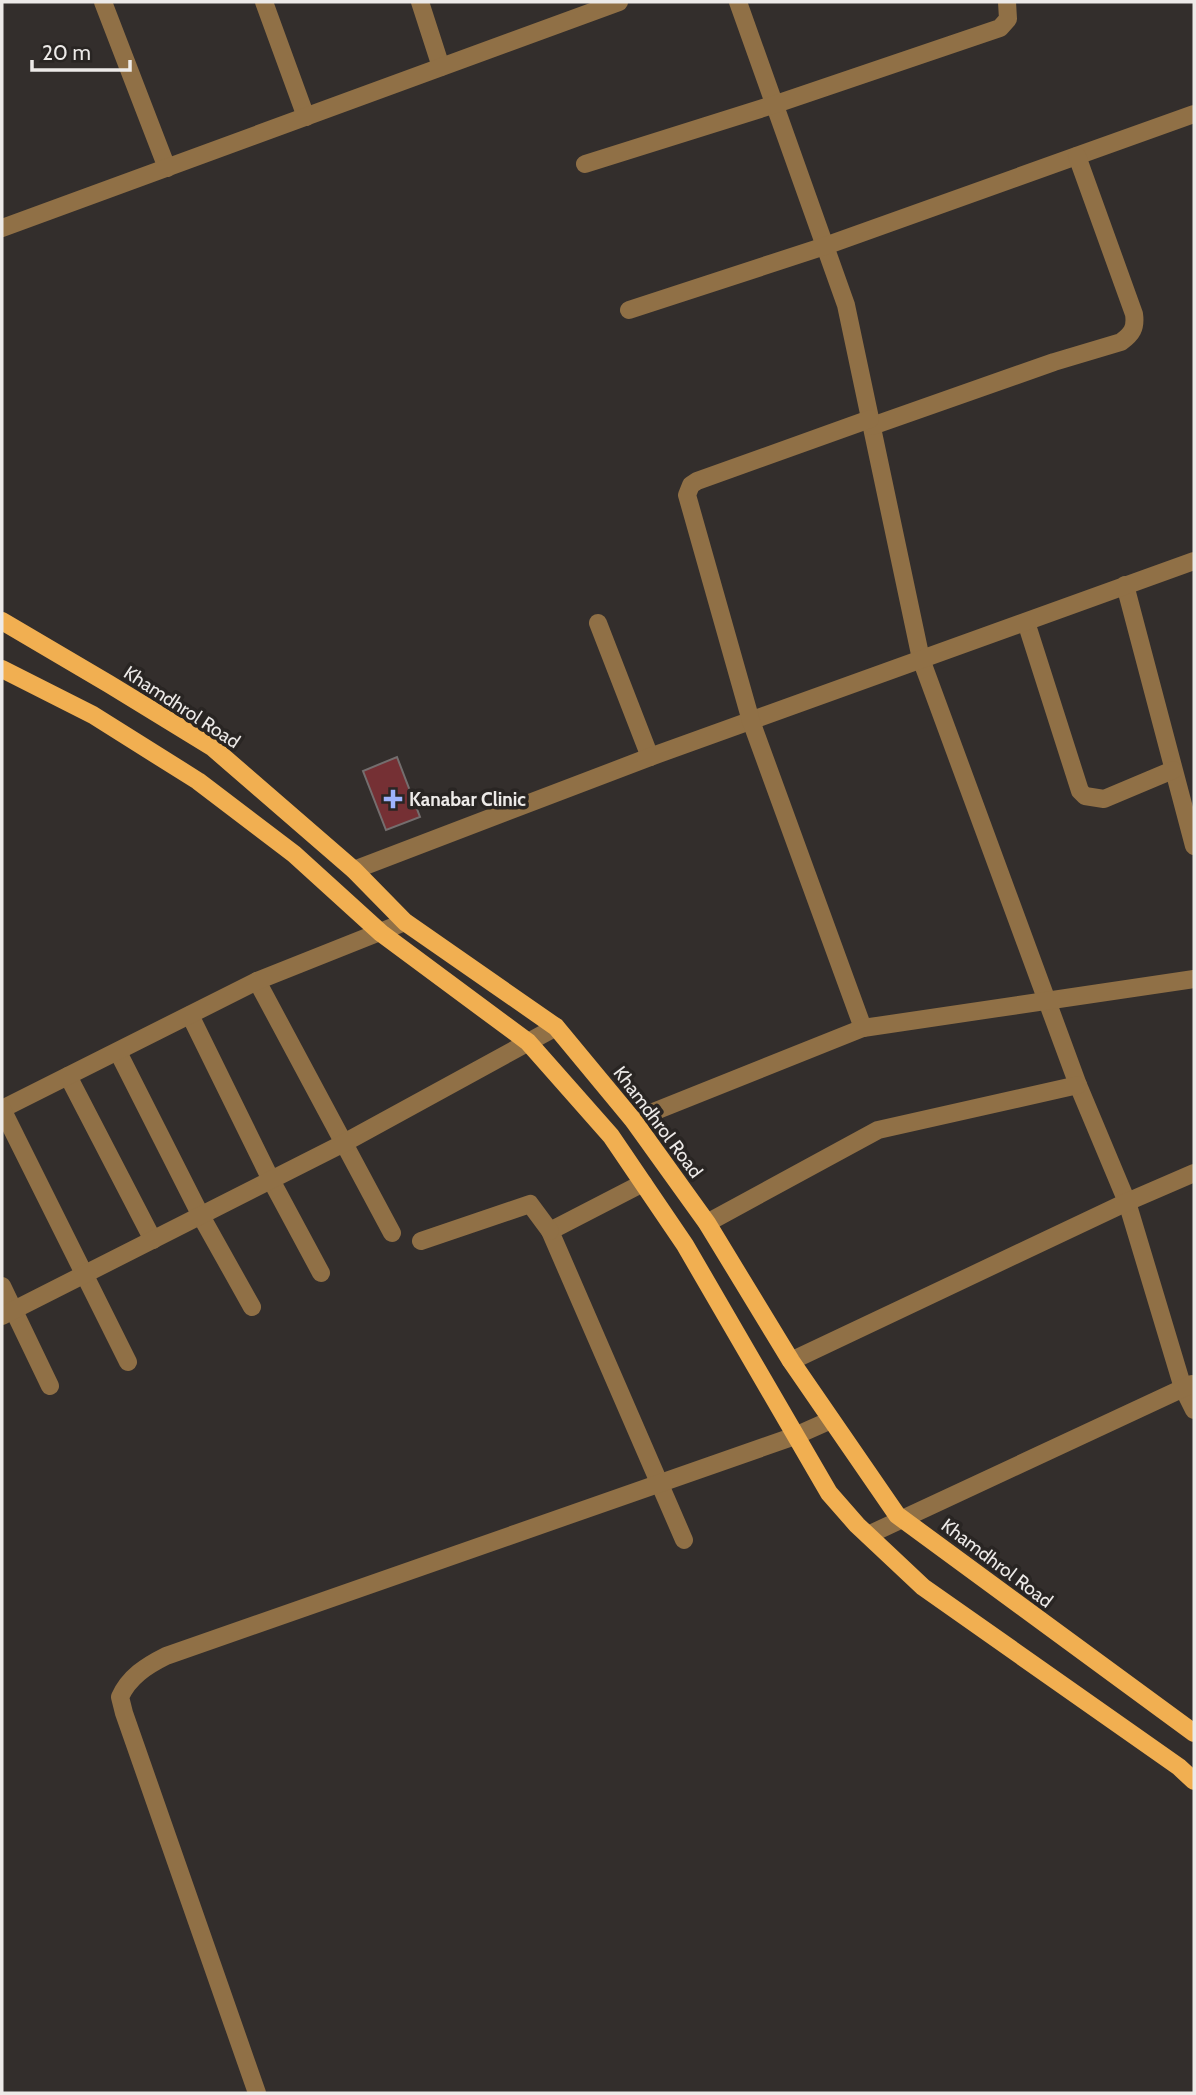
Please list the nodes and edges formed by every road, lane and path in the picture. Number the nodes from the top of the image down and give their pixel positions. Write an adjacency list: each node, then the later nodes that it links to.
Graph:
1 (103, 2): 13 (street)
2 (264, 2): 10 (street)
3 (420, 2): 7 (street)
4 (619, 2): 7 (street)
5 (738, 2): 8 (street)
6 (1007, 2): 8 (street)
7 (441, 67): 10 (street)
8 (776, 104): 12 (street); 15 (street)
9 (1194, 114): 11 (street)
10 (306, 117): 13 (street)
11 (1077, 156): 15 (street); 17 (street)
12 (585, 164)
13 (167, 168): 14 (street)
14 (2, 229)
15 (825, 246): 16 (street); 17 (street)
16 (629, 310)
17 (871, 423): 23 (street); 25 (street)
18 (1194, 561): 19 (street)
19 (1125, 585): 21 (street); 27 (street)
20 (2, 621): 29 (main road, Khamdhrol Road)
21 (1026, 622): 23 (street); 27 (street)
22 (598, 623): 26 (street)
23 (921, 659): 25 (street); 34 (street)
24 (2, 669): 31 (main road)
25 (751, 720): 26 (street); 37 (street)
26 (650, 757): 29 (street)
27 (1173, 770): 28 (street)
28 (1194, 846)
29 (354, 870): 30 (main road, Khamdhrol Road)
30 (405, 922): 31 (street); 36 (main road, Khamdhrol Road)
31 (381, 933): 33 (street); 38 (main road)
32 (1194, 979): 34 (street)
33 (257, 981): 35 (street); 44 (street)
34 (1048, 1000): 37 (street); 41 (street)
35 (191, 1015): 39 (street); 46 (street)
36 (556, 1027): 38 (street); 43 (main road, Khamdhrol Road)
37 (863, 1028): 43 (street)
38 (528, 1042): 44 (street); 47 (main road)
39 (118, 1052): 40 (street); 49 (street)
40 (68, 1076): 42 (street); 53 (street)
41 (1078, 1085): 48 (street); 50 (street)
42 (2, 1109): 56 (street)
43 (633, 1120): 50 (main road, Khamdhrol Road)
44 (344, 1143): 46 (street); 52 (street)
45 (1194, 1173): 48 (street)
46 (271, 1180): 49 (street); 55 (street)
47 (643, 1183): 51 (street); 66 (main road)
48 (1127, 1202): 60 (street); 63 (street)
49 (201, 1216): 53 (street); 58 (street)
50 (707, 1223): 60 (main road, Khamdhrol Road)
51 (550, 1231): 54 (street); 67 (street)
52 (392, 1233)
53 (153, 1240): 56 (street)
54 (421, 1241)
55 (321, 1273)
56 (83, 1275): 59 (street); 61 (street)
57 (2, 1286): 59 (street)
58 (252, 1307)
59 (7, 1314): 62 (street)
60 (791, 1361): 65 (main road, Khamdhrol Road)
61 (128, 1362)
62 (50, 1386)
63 (1189, 1386): 64 (street); 68 (street)
64 (1194, 1410)
65 (831, 1420): 66 (street); 68 (main road, Khamdhrol Road)
66 (795, 1436): 67 (street); 69 (main road)
67 (658, 1483): 70 (street); 73 (street)
68 (902, 1519): 69 (street); 71 (main road, Khamdhrol Road)
69 (869, 1535): 72 (main road)
70 (684, 1540)
71 (1194, 1734)
72 (1194, 1781)
73 (257, 2093)

